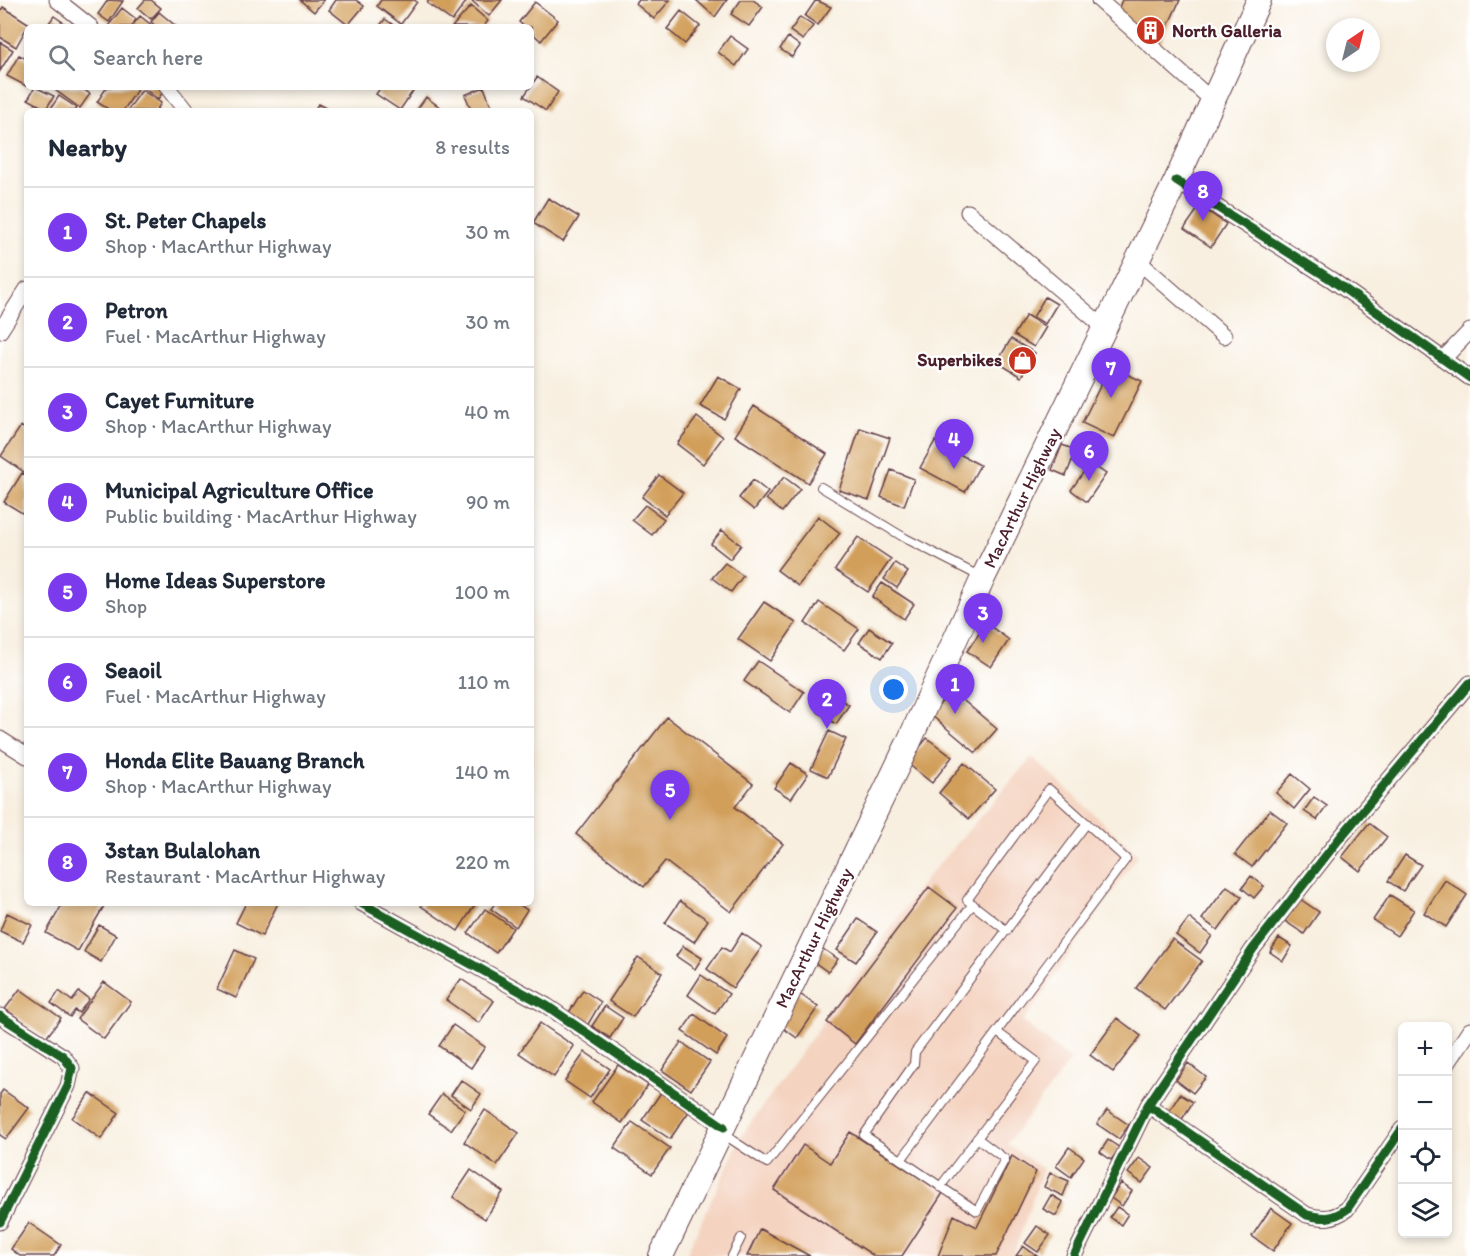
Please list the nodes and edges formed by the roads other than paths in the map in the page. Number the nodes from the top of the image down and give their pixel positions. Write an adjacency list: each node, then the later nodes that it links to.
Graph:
1 (57, 0): 4 (street)
2 (1099, 0): 6 (street)
3 (1259, 0): 6 (highway, MacArthur Highway)
4 (87, 24)
5 (169, 90): 7 (street)
6 (1213, 101): 8 (highway, MacArthur Highway)
7 (184, 108)
8 (1176, 181): 10 (highway, MacArthur Highway); 16 (street)
9 (968, 212): 12 (street)
10 (1137, 261): 12 (highway, MacArthur Highway); 15 (street)
11 (24, 294): 13 (street)
12 (1105, 328): 19 (highway, MacArthur Highway)
13 (0, 331)
14 (1470, 331): 16 (street)
15 (1224, 336)
16 (1445, 357): 17 (street)
17 (1470, 378)
18 (821, 487): 19 (lane)
19 (983, 578): 32 (highway, MacArthur Highway)
20 (1470, 683): 31 (street)
21 (0, 740): 22 (street)
22 (24, 754)
23 (1087, 823): 24 (lane); 26 (lane); 29 (lane)
24 (973, 904): 26 (lane); 32 (lane)
25 (366, 906): 32 (street)
26 (1006, 931): 35 (lane)
27 (0, 1016): 37 (street)
28 (1470, 1030): 30 (street)
29 (997, 1032): 34 (lane); 35 (lane)
30 (1452, 1057)
31 (1148, 1105): 33 (street); 41 (street)
32 (723, 1130): 39 (highway, MacArthur Highway)
33 (1401, 1130)
34 (977, 1138): 36 (lane); 36 (lane)
35 (901, 1160): 36 (lane)
36 (940, 1186)
37 (0, 1222)
38 (741, 1238): 40 (lane)
39 (661, 1256)
40 (732, 1256)
41 (1074, 1256)

